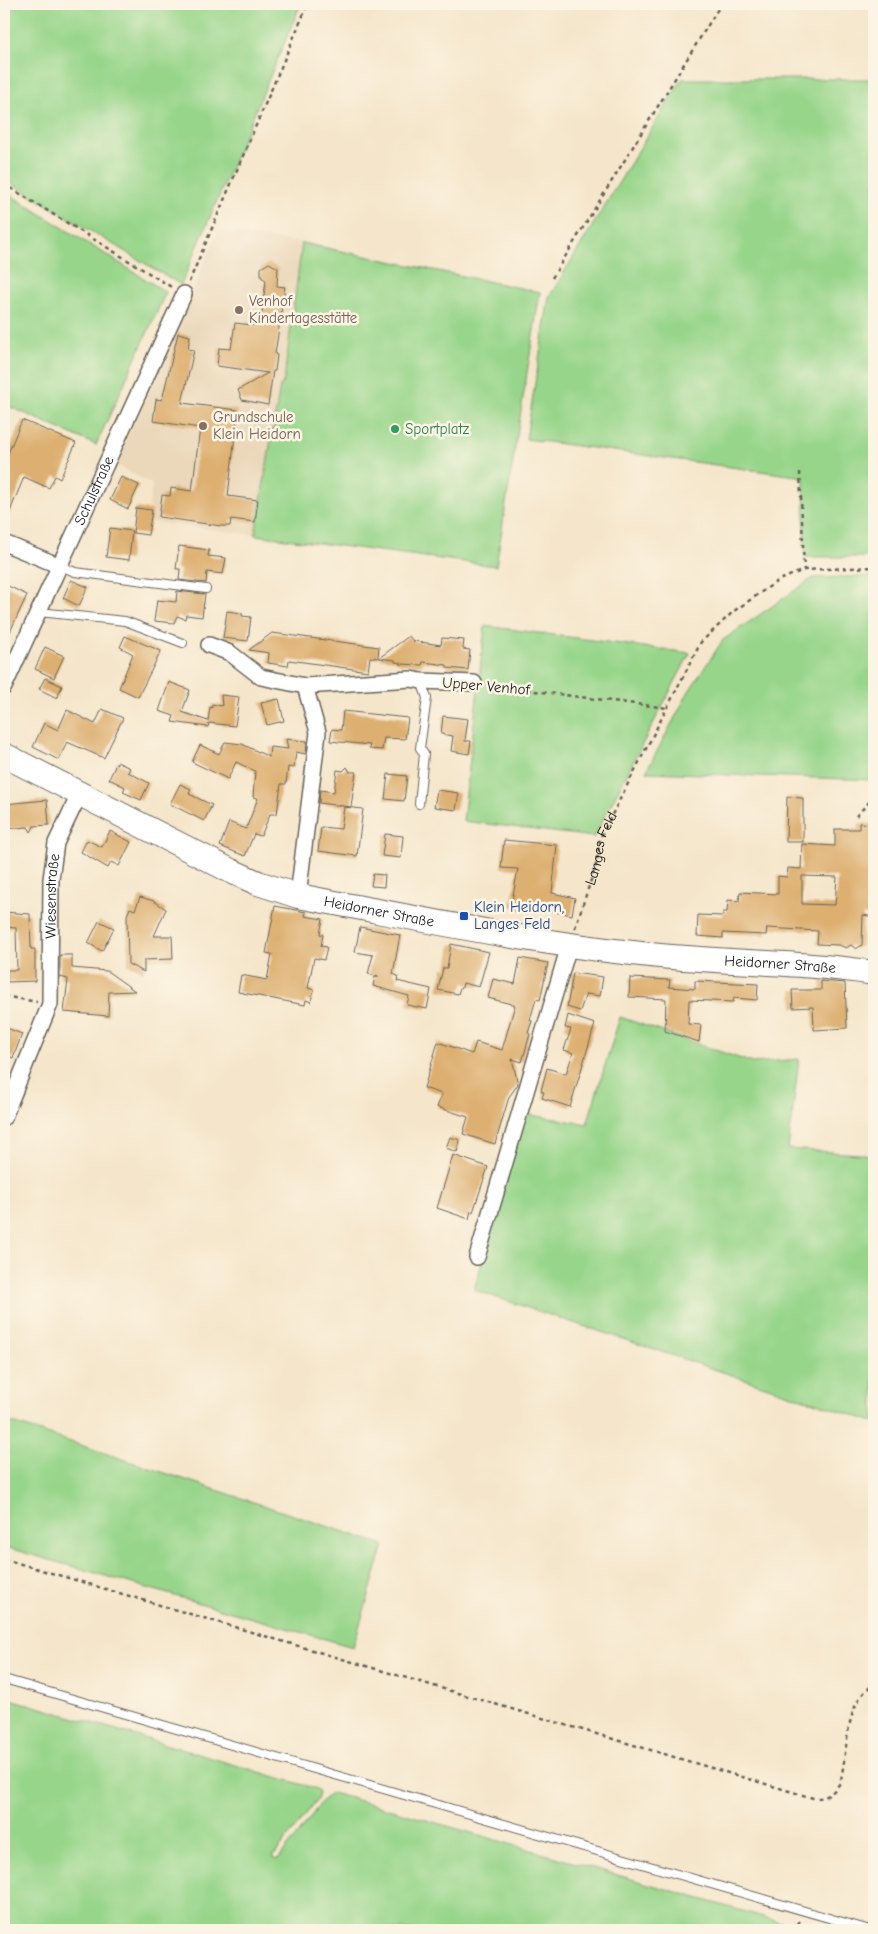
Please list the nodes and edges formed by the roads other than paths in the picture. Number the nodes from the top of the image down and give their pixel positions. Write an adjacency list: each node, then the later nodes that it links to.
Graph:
1 (184, 294): 3 (street, Schulstraße)
2 (4, 543): 3 (street)
3 (60, 566): 4 (lane); 5 (street, Schulstraße)
4 (206, 589)
5 (39, 612): 6 (lane); 11 (street, Schulstraße)
6 (183, 643)
7 (209, 645): 10 (street, Upper Venhof)
8 (422, 681): 9 (street, Upper Venhof); 10 (street, Upper Venhof); 14 (lane)
9 (474, 683)
10 (305, 686): 15 (street)
11 (4, 687)
12 (4, 755): 13 (main road, Heidorner Straße)
13 (79, 795): 15 (main road, Heidorner Straße); 18 (street, Wiesenstraße)
14 (419, 804)
15 (298, 896): 16 (main road, Heidorner Straße)
16 (569, 946): 17 (main road, Heidorner Straße); 19 (street)
17 (874, 973)
18 (4, 1117)
19 (477, 1257)
20 (4, 1679): 21 (lane)
21 (870, 1930)

